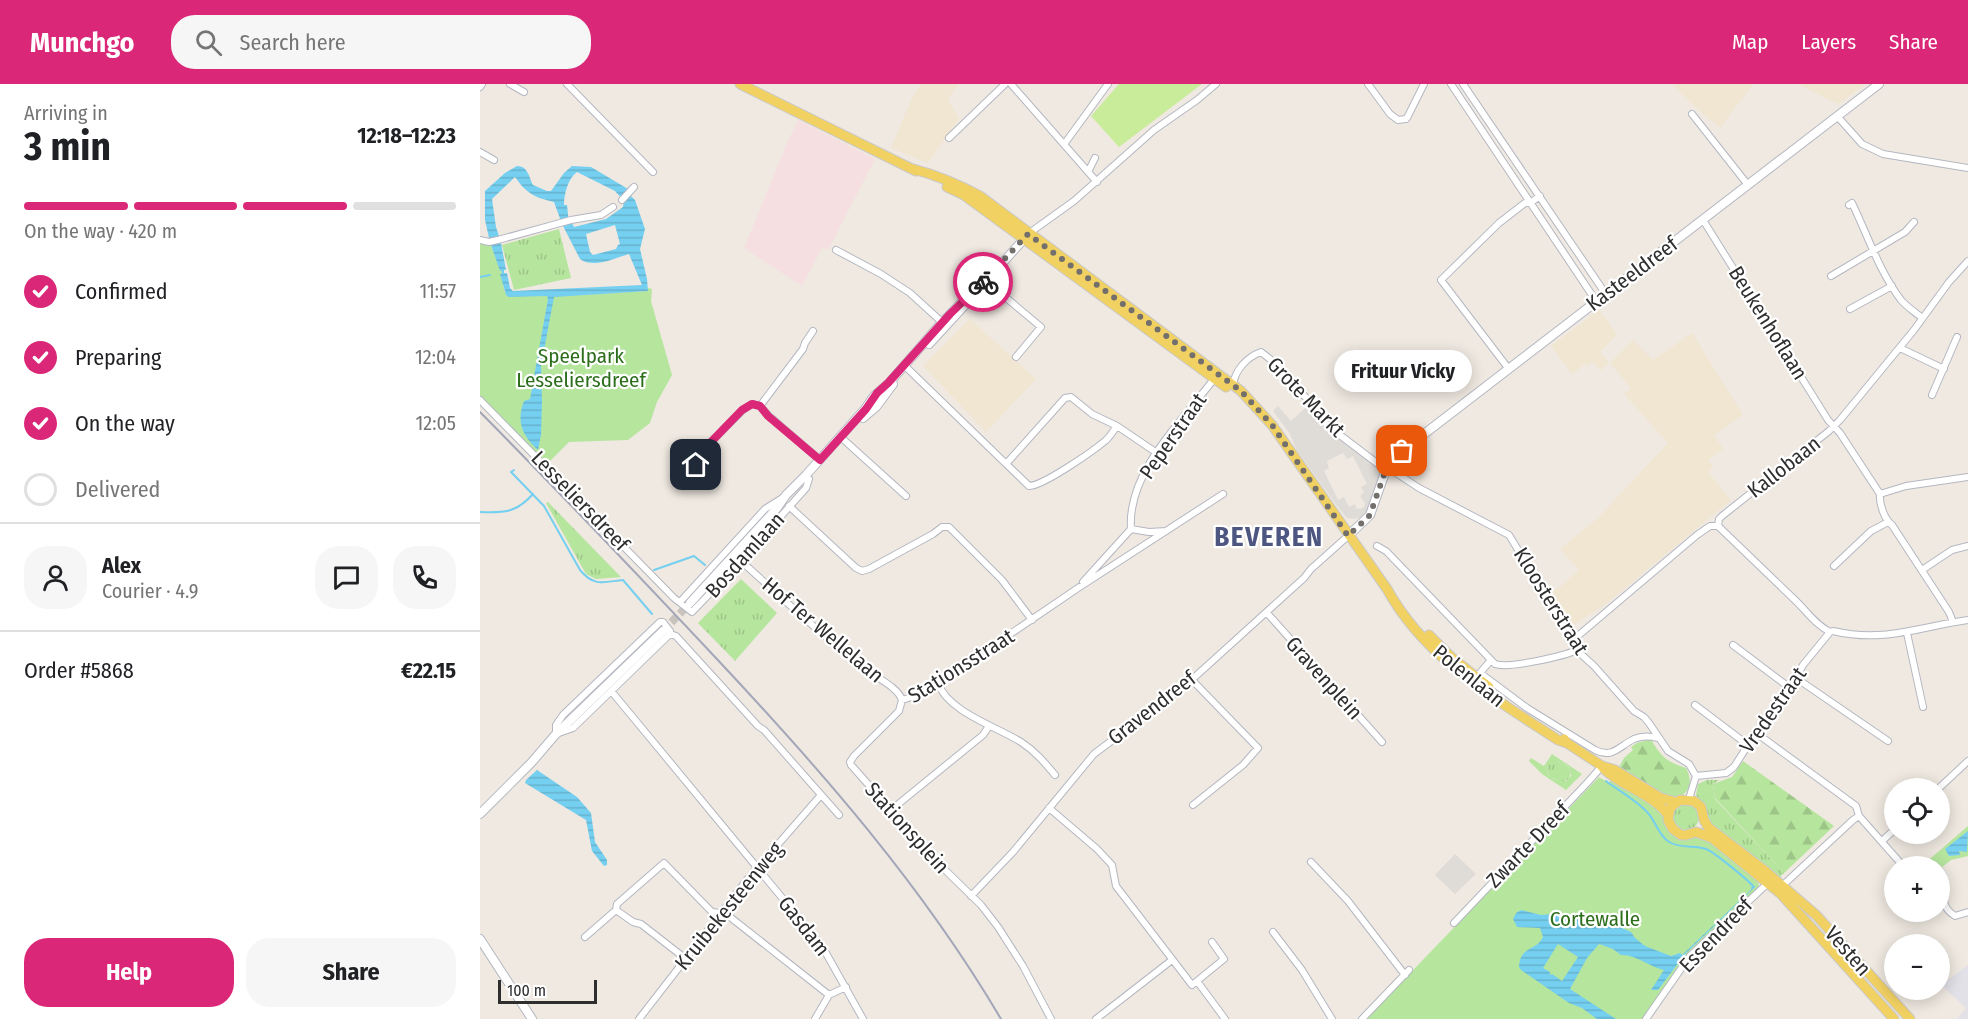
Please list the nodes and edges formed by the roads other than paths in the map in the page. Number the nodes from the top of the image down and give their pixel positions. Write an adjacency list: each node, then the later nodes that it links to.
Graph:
1 (510, 84): 14 (street)
2 (567, 84): 23 (street)
3 (740, 84): 13 (main road)
4 (1005, 84): 17 (street)
5 (1011, 84): 18 (street)
6 (1108, 84): 18 (street)
7 (1216, 84): 25 (street)
8 (1368, 84): 9 (street)
9 (1424, 84)
10 (1450, 84): 30 (street)
11 (1464, 84): 28 (street)
12 (1879, 84): 16 (street, Kasteeldreef)
13 (753, 88): 35 (main road)
14 (524, 92)
15 (1692, 114): 26 (street)
16 (1837, 117): 22 (street); 26 (street, Kasteeldreef)
17 (949, 138)
18 (1065, 143): 24 (street)
19 (480, 152): 21 (street)
20 (1095, 158): 24 (street)
21 (494, 160)
22 (1968, 168)
23 (653, 172)
24 (1088, 172): 25 (street)
25 (1097, 182): 35 (street)
26 (1748, 185): 33 (street, Kasteeldreef)
27 (632, 190): 29 (street)
28 (1540, 196): 30 (street); 41 (street)
29 (622, 200)
30 (1530, 203): 44 (street); 55 (street)
31 (1849, 205): 38 (street)
32 (613, 207): 36 (street)
33 (1703, 220): 45 (street, Kasteeldreef); 65 (street, Beukenhoflaan)
34 (1914, 222): 38 (street)
35 (1026, 236): 42 (street, Bosdamlaan); 57 (main road)
36 (480, 240)
37 (836, 250): 49 (street)
38 (1873, 252): 40 (street); 43 (street)
39 (1968, 261): 48 (street, Kallobaan)
40 (1831, 276)
41 (1597, 280): 44 (street); 45 (street)
42 (986, 281): 49 (street, Bosdamlaan); 53 (street)
43 (1892, 286): 47 (street); 48 (street)
44 (1587, 287): 46 (street)
45 (1605, 293): 46 (street, Kasteeldreef)
46 (1596, 301): 55 (street, Kasteeldreef)
47 (1850, 309)
48 (1922, 318): 52 (street, Kallobaan)
49 (944, 324): 54 (street, Bosdamlaan); 60 (street, Bosdamlaan)
50 (813, 331): 63 (street)
51 (1957, 337): 56 (street)
52 (1900, 348): 56 (street); 65 (street, Kallobaan)
53 (1016, 357)
54 (908, 368): 60 (street, Bosdamlaan); 69 (street)
55 (1508, 368): 70 (street, Kasteeldreef)
56 (1944, 369): 59 (street)
57 (1218, 379): 58 (main road, Grote Markt); 62 (main road, Grote Markt); 67 (street, Peperstraat)
58 (1233, 385): 62 (main road, Grote Markt); 70 (street, Grote Markt)
59 (1932, 395)
60 (877, 399): 66 (street, Bosdamlaan); 68 (street, Bosdamlaan)
61 (480, 400): 93 (street, Lesseliersdreef)
62 (1250, 403): 84 (main road, Grote Markt)
63 (760, 406): 68 (street); 71 (street)
64 (1117, 426): 67 (street); 69 (street); 69 (street)
65 (1834, 426): 75 (street, Beukenhoflaan); 81 (street, Kallobaan)
66 (844, 440): 73 (street, Bosdamlaan); 77 (street)
67 (1157, 453): 82 (street, Peperstraat)
68 (820, 460): 76 (street, Bosdamlaan)
69 (1006, 464)
70 (1387, 468): 84 (street); 102 (street, Kloosterstraat)
71 (692, 471)
72 (1968, 477): 75 (street)
73 (809, 479): 78 (street, Bosdamlaan); 79 (street, Bosdamlaan)
74 (1223, 494): 83 (street, Stationsstraat)
75 (1880, 494): 80 (street, Beukenhoflaan)
76 (786, 495): 79 (street, Bosdamlaan); 93 (street, Bosdamlaan)
77 (906, 496)
78 (789, 506): 87 (street, Bosdamlaan); 96 (street)
79 (777, 508): 94 (street, Bosdamlaan)
80 (1888, 522): 89 (street); 90 (street)
81 (1718, 526): 100 (street); 102 (street, Kallobaan)
82 (1131, 529): 83 (street); 88 (street, Stationsstraat)
83 (1166, 531): 91 (street, Stationsstraat)
84 (1348, 536): 95 (street, Gravendreef); 123 (main road, Polenlaan)
85 (1377, 546): 105 (street)
86 (1968, 546): 90 (street)
87 (741, 561): 93 (street, Bosdamlaan); 111 (street, Hof Ter Wellelaan)
88 (1098, 565): 91 (street); 92 (street, Stationsstraat)
89 (1834, 566)
90 (1922, 570): 98 (street)
91 (1105, 575): 92 (street, Stationsstraat)
92 (1078, 588): 96 (street, Stationsstraat)
93 (680, 603)
94 (690, 603)
95 (1267, 613): 107 (street, Gravendreef); 119 (street, Gravenplein)
96 (1032, 620): 108 (street, Stationsstraat)
97 (1968, 620): 98 (street)
98 (1953, 622): 101 (street)
99 (666, 632): 110 (street); 115 (street); 127 (street)
100 (1830, 632): 101 (street); 106 (street, Vredestraat)
101 (1907, 633): 113 (street)
102 (1573, 640): 104 (street, Kloosterstraat)
103 (1733, 645): 109 (street)
104 (1577, 650): 105 (street); 117 (street, Kloosterstraat)
105 (1491, 660): 117 (street, Polenlaan)
106 (1796, 678): 109 (street, Vredestraat); 118 (street)
107 (1192, 680): 130 (street); 131 (street, Gravendreef)
108 (938, 683): 111 (street, Stationsstraat); 114 (street)
109 (1790, 688): 116 (street, Vredestraat)
110 (612, 692): 115 (street); 142 (street, Gasdam)
111 (902, 700): 121 (street, Stationsstraat)
112 (1695, 705): 120 (street)
113 (1923, 707)
114 (989, 726): 124 (street); 132 (street)
115 (556, 734): 133 (street)
116 (1759, 735): 120 (street, Vredestraat); 136 (street)
117 (1658, 738): 125 (street, Kloosterstraat)
118 (1888, 741)
119 (1382, 742)
120 (1748, 745): 125 (street, Vredestraat)
121 (854, 756): 132 (street, Stationsplein)
122 (1968, 761): 126 (street)
123 (1602, 766): 129 (main road, Polenlaan); 135 (main road); 150 (street, Zwarte Dreef)
124 (1055, 775)
125 (1696, 776): 128 (street)
126 (1950, 778)
127 (821, 795): 134 (street); 142 (street, Kruibekesteenweg)
128 (1689, 799): 129 (main road); 137 (main road)
129 (1676, 802): 135 (main road)
130 (1193, 805)
131 (1049, 808): 145 (street, Gravendreef); 156 (street)
132 (891, 810): 145 (street, Stationsplein)
133 (480, 814)
134 (839, 815)
135 (1668, 815): 138 (main road)
136 (1859, 816): 139 (street); 144 (street)
137 (1704, 820): 138 (main road); 144 (main road, Vesten)
138 (1696, 832): 143 (main road, Vesten)
139 (1882, 841): 140 (street)
140 (1895, 856)
141 (1311, 862): 168 (street)
142 (759, 867): 149 (street, Kruibekesteenweg); 158 (street, Gasdam)
143 (1768, 883): 169 (street, Essendreef); 170 (main road, Vesten)
144 (1781, 887): 171 (main road, Vesten)
145 (971, 896): 164 (street, Stationsplein)
146 (616, 910): 149 (street, Gasdam); 152 (street); 155 (street)
147 (1950, 912): 148 (street)
148 (1968, 912)
149 (721, 913): 155 (street, Kruibekesteenweg); 159 (street, Gasdam)
150 (1454, 923)
151 (1273, 932): 167 (street)
152 (585, 937)
153 (480, 939): 160 (street)
154 (1212, 942): 157 (street)
155 (686, 958): 161 (street, Kruibekesteenweg)
156 (1172, 960): 157 (street); 165 (street)
157 (1197, 981): 166 (street)
158 (846, 987): 159 (street); 163 (street, Gasdam)
159 (829, 995): 162 (street)
160 (531, 1019)
161 (639, 1019)
162 (815, 1019)
163 (863, 1019)
164 (1051, 1019)
165 (1096, 1019)
166 (1225, 1019)
167 (1332, 1019)
168 (1362, 1019)
169 (1646, 1019)
170 (1894, 1019)
171 (1910, 1019)

